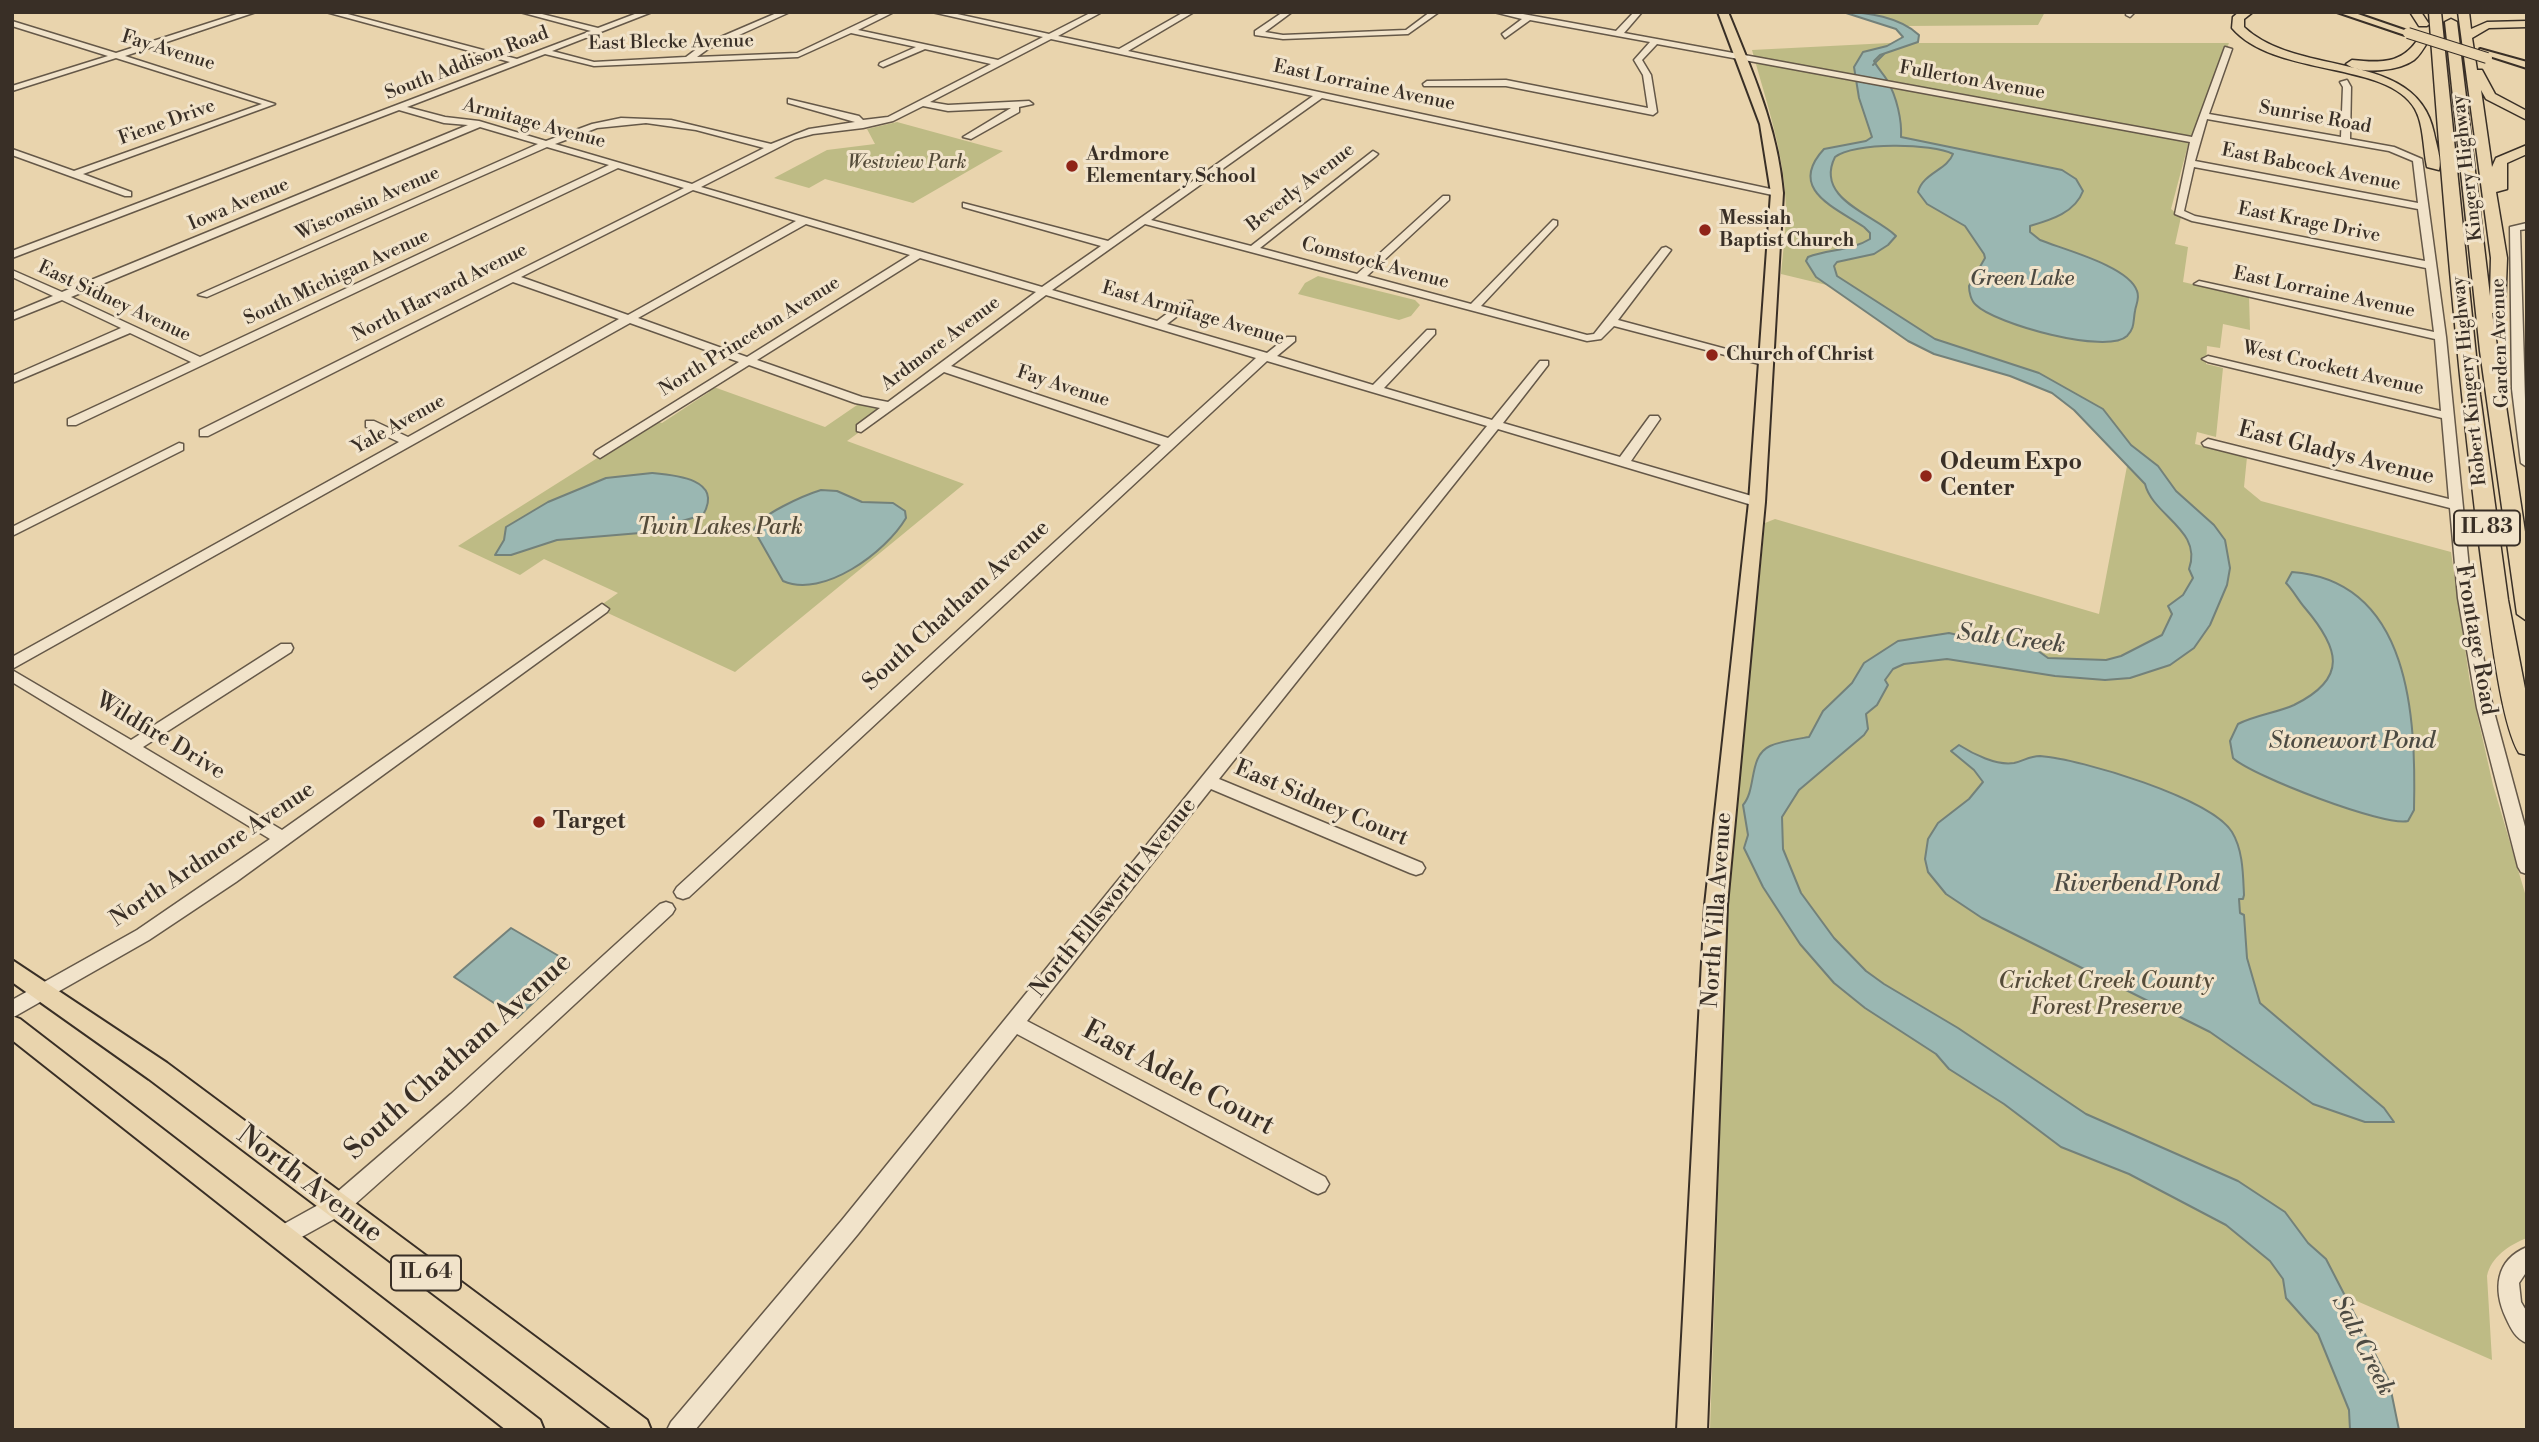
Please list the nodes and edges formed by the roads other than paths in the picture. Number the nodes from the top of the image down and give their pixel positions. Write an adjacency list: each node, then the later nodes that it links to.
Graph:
1 (252, 12): 40 (street)
2 (330, 12): 45 (street)
3 (524, 12): 27 (street)
4 (648, 12): 27 (street, South Addison Road)
5 (786, 12): 44 (street)
6 (890, 12): 28 (street)
7 (1098, 12): 33 (street, North Harvard Avenue)
8 (1190, 12): 39 (street)
9 (1288, 12): 10 (street)
10 (1435, 12)
11 (1498, 12): 23 (street, Fullerton Avenue)
12 (1638, 12): 30 (street)
13 (1723, 12): 42 (main road, North Villa Avenue)
14 (2248, 12): 80 (highway)
15 (2262, 12): 35 (highway)
16 (2342, 12): 29 (main road)
17 (2357, 12): 29 (main road)
18 (2415, 12): 24 (highway)
19 (2435, 12): 109 (highway, Robert Kingery Highway / IL 83)
20 (2449, 12): 128 (highway, Kingery Highway / IL 83)
21 (2463, 12): 32 (highway)
22 (942, 13): 33 (street, East Lorraine Avenue)
23 (1528, 18): 30 (street, Fullerton Avenue); 31 (street)
24 (2423, 18): 35 (highway)
25 (12, 23): 40 (street, Fay Avenue)
26 (2527, 24): 32 (highway)
27 (600, 31): 38 (street, South Addison Road)
28 (851, 31): 36 (street); 44 (street, East Blecke Avenue)
29 (2408, 31): 41 (main road, bridge)
30 (1618, 34): 34 (street, Fullerton Avenue)
31 (1505, 36)
32 (2467, 36): 43 (highway)
33 (1050, 38): 39 (street, East Lorraine Avenue); 46 (street, North Harvard Avenue)
34 (1655, 41): 42 (street, Fullerton Avenue); 55 (street)
35 (2422, 41): 49 (highway)
36 (922, 47): 46 (street); 47 (street)
37 (2228, 49): 64 (street)
38 (545, 52): 44 (street, East Blecke Avenue); 45 (street, South Addison Road)
39 (1120, 52): 57 (street, East Lorraine Avenue)
40 (117, 55): 54 (street); 60 (street, Fay Avenue)
41 (2485, 55): 48 (main road); 50 (main road)
42 (1742, 57): 69 (street, Fullerton Avenue); 83 (main road, North Villa Avenue)
43 (2470, 58): 65 (highway); 88 (highway)
44 (688, 60)
45 (519, 62): 63 (street, South Addison Road)
46 (999, 63): 59 (street, North Harvard Avenue)
47 (883, 65)
48 (2527, 65)
49 (2424, 66)
50 (2527, 71)
51 (2344, 82): 70 (street)
52 (1427, 84): 55 (street)
53 (1555, 84): 55 (street)
54 (12, 89)
55 (1547, 90)
56 (2426, 90): 80 (highway)
57 (1320, 95): 83 (street, East Lorraine Avenue); 90 (street)
58 (792, 101): 67 (street)
59 (922, 103): 62 (street); 67 (street, North Harvard Avenue)
60 (271, 104): 81 (street, Fiene Drive)
61 (1029, 104): 62 (street)
62 (1015, 107): 68 (street)
63 (401, 108): 66 (street, Armitage Avenue); 72 (street, South Addison Road)
64 (2205, 116): 69 (street); 70 (street, Sunrise Road)
65 (2527, 116)
66 (479, 124): 71 (street, Armitage Avenue); 107 (street, Iowa Avenue)
67 (863, 125): 73 (street, North Harvard Avenue)
68 (968, 137)
69 (2195, 140): 78 (street)
70 (2345, 141): 77 (street, Sunrise Road)
71 (546, 144): 73 (street, Wisconsin Avenue); 79 (street, Armitage Avenue); 106 (street, Wisconsin Avenue)
72 (299, 147): 97 (street, South Addison Road); 98 (street, South Addison Road)
73 (772, 147): 82 (street, North Harvard Avenue)
74 (2527, 149): 88 (highway)
75 (12, 152): 81 (street)
76 (1373, 154): 94 (street, Beverly Avenue)
77 (2417, 159): 87 (street, Frontage Road)
78 (2190, 163): 87 (street, East Babcock Avenue); 99 (street, East Krage Drive)
79 (617, 165): 82 (street, East Armitage Avenue); 123 (street, South Michigan Avenue)
80 (2434, 167): 109 (highway)
81 (75, 174): 84 (street)
82 (693, 187): 89 (street, East Armitage Avenue); 101 (street, North Harvard Avenue)
83 (1777, 193): 125 (main road, North Villa Avenue)
84 (128, 194)
85 (1446, 198): 102 (street)
86 (966, 205): 93 (street)
87 (2425, 207): 99 (street, Frontage Road)
88 (2494, 219): 128 (highway)
89 (805, 220): 96 (street, East Armitage Avenue); 112 (street, Yale Avenue)
90 (1145, 221): 93 (street, Ardmore Avenue); 94 (street, Comstock Avenue)
91 (1553, 223): 110 (street)
92 (2523, 226): 104 (street, Garden Avenue)
93 (1110, 245): 105 (street, Ardmore Avenue)
94 (1252, 250): 102 (street, Comstock Avenue)
95 (1666, 250): 113 (street)
96 (920, 253): 105 (street, East Armitage Avenue); 122 (street, North Princeton Avenue)
97 (12, 255)
98 (12, 265)
99 (2432, 266): 117 (street, Frontage Road)
100 (12, 273): 107 (street, East Sidney Avenue)
101 (513, 278): 112 (street); 137 (street, North Harvard Avenue)
102 (1359, 278): 110 (street, Comstock Avenue)
103 (2199, 284): 117 (street, East Lorraine Avenue)
104 (2522, 284): 119 (street, Garden Avenue)
105 (1044, 291): 114 (street, East Armitage Avenue); 126 (street, Ardmore Avenue)
106 (204, 295)
107 (62, 296): 111 (street, Iowa Avenue); 115 (street, East Sidney Avenue)
108 (1188, 303): 114 (street)
109 (2460, 306): 155 (highway, Robert Kingery Highway / IL 83)
110 (1474, 307): 113 (street, Comstock Avenue)
111 (12, 317)
112 (628, 319): 122 (street); 139 (street, Yale Avenue)
113 (1611, 322): 125 (street)
114 (1160, 324): 120 (street, East Armitage Avenue)
115 (129, 329): 123 (street, East Sidney Avenue); 127 (street)
116 (1431, 332): 129 (street)
117 (2440, 337): 131 (street, Frontage Road)
118 (1291, 339): 120 (street, South Chatham Avenue)
119 (2522, 353): 138 (street, Garden Avenue)
120 (1267, 356): 129 (street, East Armitage Avenue); 141 (street, South Chatham Avenue)
121 (2208, 359): 131 (street, West Crockett Avenue)
122 (747, 361): 130 (street); 143 (street, North Princeton Avenue)
123 (201, 362): 133 (street, South Michigan Avenue)
124 (1544, 363): 135 (street, North Ellsworth Avenue)
125 (1767, 363): 146 (main road, North Villa Avenue)
126 (942, 368): 130 (street, Ardmore Avenue); 141 (street, Fay Avenue)
127 (12, 380)
128 (2493, 383): 150 (highway, Kingery Highway / IL 83)
129 (1377, 388): 135 (street, East Armitage Avenue)
130 (890, 406): 136 (street, Ardmore Avenue)
131 (2448, 416): 147 (street, Frontage Road)
132 (1654, 419): 144 (street)
133 (72, 422)
134 (370, 424): 139 (street)
135 (1495, 424): 144 (street, East Armitage Avenue); 156 (street, North Ellsworth Avenue)
136 (861, 428)
137 (204, 433)
138 (2525, 433): 145 (street, Garden Avenue)
139 (409, 442): 152 (street, Yale Avenue)
140 (2208, 443): 147 (street, East Gladys Avenue)
141 (1172, 444): 160 (street, South Chatham Avenue)
142 (179, 447): 148 (street)
143 (600, 454)
144 (1623, 462): 146 (street, East Armitage Avenue)
145 (2527, 463)
146 (1757, 502): 175 (main road, North Villa Avenue)
147 (2455, 505): 158 (street, Frontage Road)
148 (12, 532)
149 (602, 610): 157 (street, North Ardmore Avenue)
150 (2527, 614)
151 (286, 648): 154 (street)
152 (12, 664)
153 (12, 675): 154 (street, Wildfire Drive)
154 (133, 746): 157 (street, Wildfire Drive)
155 (2527, 747)
156 (1208, 781): 159 (street, East Sidney Court); 165 (street, North Ellsworth Avenue)
157 (283, 839): 163 (street, North Ardmore Avenue)
158 (2527, 867)
159 (1416, 868)
160 (682, 892)
161 (666, 909): 168 (street, South Chatham Avenue)
162 (12, 969): 163 (main road, North Avenue / IL 64)
163 (45, 993): 164 (street, North Ardmore Avenue); 168 (main road, North Avenue / IL 64)
164 (12, 1010)
165 (1013, 1023): 167 (street, East Adele Court); 174 (street, North Ellsworth Avenue)
166 (12, 1026): 169 (main road, IL 64)
167 (1318, 1184)
168 (337, 1206): 169 (street, South Chatham Avenue); 173 (main road, North Avenue / IL 64)
169 (281, 1237): 172 (main road, IL 64)
170 (2527, 1258): 171 (street)
171 (2527, 1332)
172 (530, 1430)
173 (637, 1430)
174 (679, 1430)
175 (1692, 1430)

